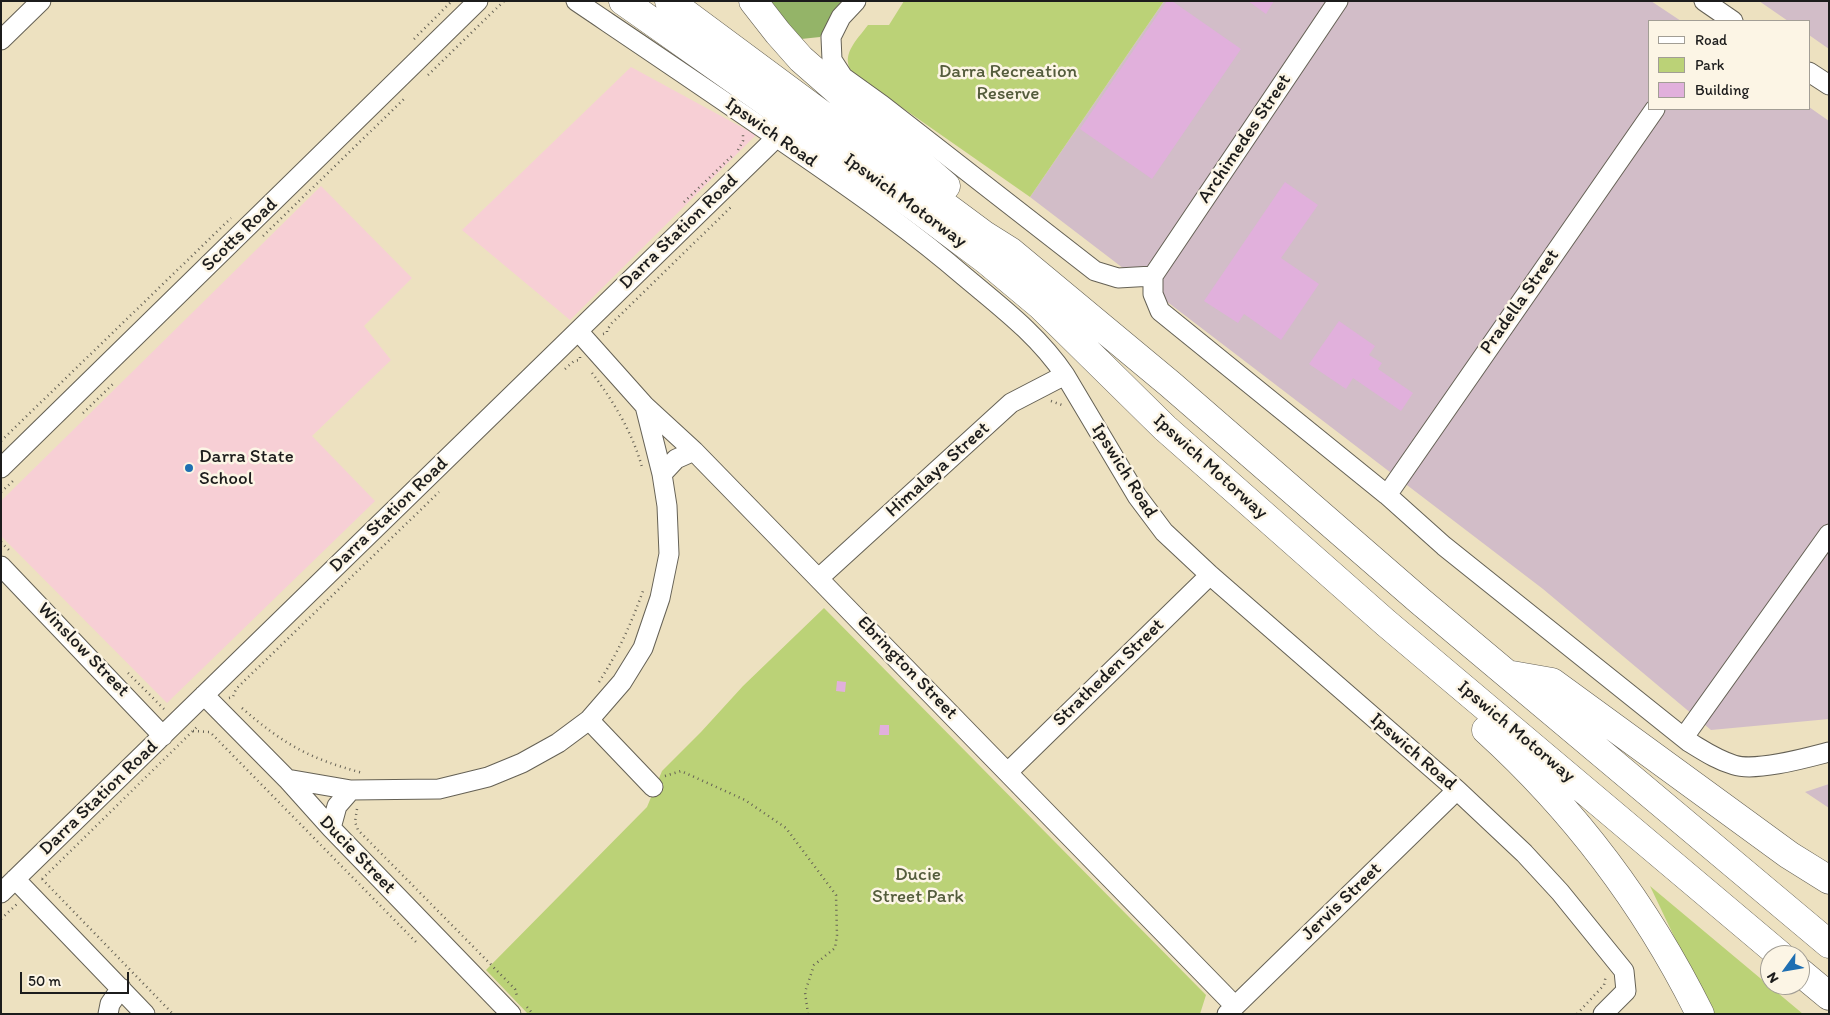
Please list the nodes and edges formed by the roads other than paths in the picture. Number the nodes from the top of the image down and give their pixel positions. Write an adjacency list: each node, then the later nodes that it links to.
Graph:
1 (41, 1): 11 (street)
2 (478, 1): 22 (street, Scotts Road)
3 (576, 1): 15 (street, Ipswich Road)
4 (623, 1): 29 (highway, Ipswich Motorway)
5 (669, 1): 16 (highway, Ipswich Motorway)
6 (753, 1): 16 (highway)
7 (856, 1): 17 (street)
8 (1338, 1): 17 (street, Archimedes Street)
9 (1704, 1): 10 (street)
10 (1723, 18)
11 (1, 40)
12 (1810, 73): 13 (street)
13 (1829, 85)
14 (1653, 110): 24 (street, Pradella Street)
15 (777, 137): 18 (street, Darra Station Road); 19 (street, Ipswich Road)
16 (1010, 251): 30 (highway, Ipswich Motorway)
17 (1153, 276): 24 (street)
18 (584, 338): 20 (street, Ebrington Street); 31 (street, Darra Station Road)
19 (1065, 374): 27 (street, Ipswich Road); 28 (street, Himalaya Street)
20 (645, 406): 21 (street, Ebrington Street); 23 (street)
21 (694, 451): 23 (street); 28 (street, Ebrington Street)
22 (8, 473)
23 (653, 474): 32 (street)
24 (1387, 495): 34 (street)
25 (1829, 534): 34 (street)
26 (1, 566): 33 (street, Winslow Street)
27 (1210, 575): 36 (street, Stratheden Street); 40 (street, Ipswich Road)
28 (819, 578): 36 (street, Ebrington Street)
29 (1386, 623): 46 (highway, Ipswich Motorway); 55 (highway)
30 (1508, 674): 43 (highway); 45 (highway, Ipswich Motorway)
31 (222, 700): 33 (street, Darra Station Road); 37 (street, Ducie Street)
32 (589, 720): 38 (street); 39 (street)
33 (164, 736): 42 (street, Darra Station Road)
34 (1687, 740): 35 (street)
35 (1829, 752)
36 (1008, 772): 51 (street, Ebrington Street)
37 (287, 779): 39 (street); 41 (street, Ducie Street)
38 (653, 787)
39 (354, 790): 41 (street)
40 (1456, 790): 51 (street, Jervis Street); 54 (street, Ipswich Road)
41 (331, 828): 50 (street, Ducie Street)
42 (15, 879): 44 (street, Darra Station Road); 48 (street)
43 (1829, 880)
44 (1, 892)
45 (1829, 944)
46 (1768, 945)
47 (1810, 980): 49 (highway)
48 (121, 988): 52 (street); 53 (street)
49 (1829, 996)
50 (517, 1005)
51 (1231, 1010)
52 (108, 1014)
53 (145, 1014)
54 (1603, 1014)
55 (1700, 1014)

